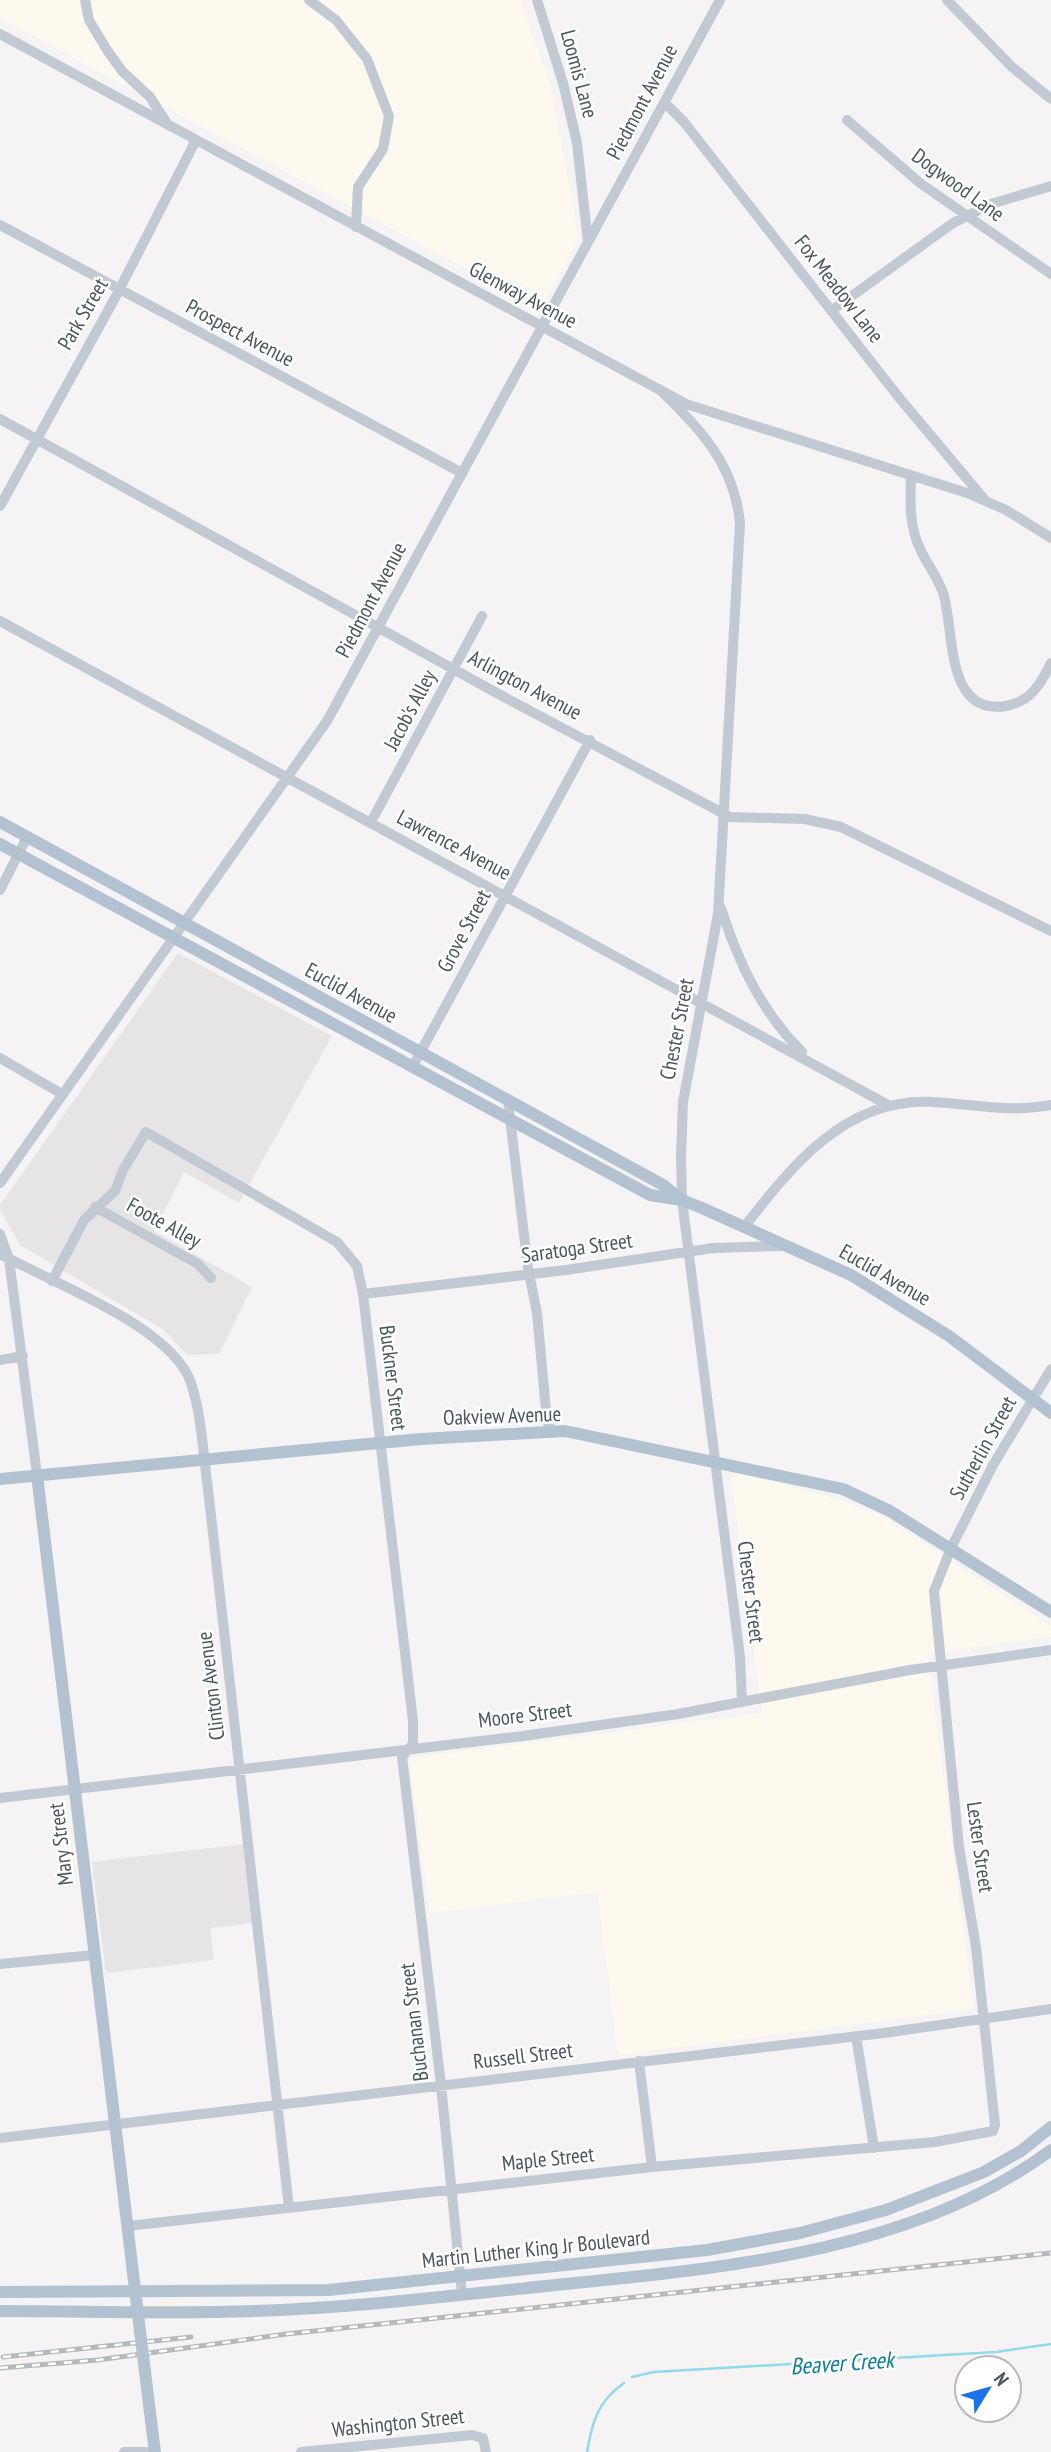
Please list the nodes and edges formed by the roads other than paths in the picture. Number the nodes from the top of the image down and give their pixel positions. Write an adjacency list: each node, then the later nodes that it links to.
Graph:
1 (85, 0): 10 (street)
2 (309, 0): 15 (street)
3 (537, 0): 16 (street, Loomis Lane)
4 (720, 0): 8 (street, Piedmont Avenue)
5 (947, 0): 7 (street)
6 (0, 33): 10 (street, Glenway Avenue)
7 (1051, 99)
8 (664, 102): 16 (street, Piedmont Avenue); 19 (street, Fox Meadow Lane)
9 (847, 120): 13 (street, Dogwood Lane)
10 (168, 126): 11 (street, Glenway Avenue)
11 (196, 140): 15 (street, Glenway Avenue); 18 (street, Park Street)
12 (1051, 186): 13 (street)
13 (965, 216): 17 (street, Dogwood Lane); 19 (street)
14 (0, 225): 18 (street, Prospect Avenue)
15 (356, 227): 20 (street, Glenway Avenue)
16 (588, 242): 20 (street, Piedmont Avenue)
17 (1051, 274)
18 (119, 290): 23 (street, Park Street); 24 (street, Prospect Avenue)
19 (831, 311): 26 (street, Fox Meadow Lane)
20 (542, 327): 21 (street, Glenway Avenue); 24 (street, Piedmont Avenue)
21 (659, 389): 25 (street, Glenway Avenue); 36 (street, Chester Street)
22 (0, 419): 23 (street, Arlington Avenue)
23 (36, 439): 27 (street, Park Street); 31 (street, Arlington Avenue)
24 (462, 473): 31 (street, Piedmont Avenue)
25 (911, 477): 26 (street, Glenway Avenue); 32 (street)
26 (984, 499): 28 (street, Glenway Avenue)
27 (0, 506)
28 (1051, 538)
29 (482, 616): 33 (street, Jacob's Alley)
30 (0, 621): 35 (street, Lawrence Avenue)
31 (378, 626): 33 (street, Arlington Avenue); 35 (street, Piedmont Avenue)
32 (1051, 663)
33 (453, 669): 34 (street, Arlington Avenue); 38 (street, Jacob's Alley)
34 (590, 740): 36 (street, Arlington Avenue); 43 (street, Grove Street)
35 (288, 776): 38 (street, Lawrence Avenue); 45 (street, Piedmont Avenue)
36 (724, 815): 44 (street, Chester Street); 46 (street, Arlington Avenue)
37 (0, 822): 39 (main road, Euclid Avenue)
38 (371, 822): 43 (street, Lawrence Avenue)
39 (27, 837): 41 (street); 45 (main road, Euclid Avenue)
40 (0, 844): 41 (main road, Euclid Avenue)
41 (19, 854): 42 (street); 47 (main road, Euclid Avenue)
42 (0, 890)
43 (506, 894): 48 (street, Lawrence Avenue); 51 (street, Grove Street)
44 (719, 901): 48 (street, Chester Street); 53 (street)
45 (184, 923): 47 (street, Piedmont Avenue); 49 (main road, Euclid Avenue)
46 (1051, 931)
47 (172, 939): 50 (main road, Euclid Avenue); 55 (street, Piedmont Avenue)
48 (701, 1002): 53 (street, Lawrence Avenue); 63 (street, Chester Street)
49 (341, 1010): 50 (street); 51 (main road, Euclid Avenue)
50 (333, 1023): 54 (main road, Euclid Avenue)
51 (420, 1054): 54 (street, Grove Street); 56 (main road, Euclid Avenue)
52 (0, 1058): 55 (street)
53 (816, 1064): 57 (street, Lawrence Avenue)
54 (413, 1066): 59 (main road, Euclid Avenue)
55 (62, 1094): 62 (street, Piedmont Avenue)
56 (508, 1101): 59 (street); 60 (main road, Euclid Avenue)
57 (888, 1105): 58 (street); 65 (street)
58 (1051, 1105)
59 (510, 1119): 61 (main road, Euclid Avenue); 70 (street)
60 (595, 1148): 61 (street); 63 (main road, Euclid Avenue)
61 (590, 1162): 63 (main road, Euclid Avenue)
62 (0, 1183)
63 (682, 1200): 65 (main road, Euclid Avenue); 68 (street, Chester Street)
64 (95, 1207): 71 (street, Foote Alley); 72 (street); 73 (street, Buckner Street)
65 (745, 1226): 67 (main road, Euclid Avenue)
66 (0, 1234): 69 (street, Mary Street)
67 (795, 1248): 68 (street, Saratoga Street); 77 (main road, Euclid Avenue)
68 (689, 1252): 70 (street, Saratoga Street); 82 (street, Chester Street)
69 (4, 1256): 72 (street, Clinton Avenue); 74 (street, Mary Street)
70 (530, 1274): 73 (street, Saratoga Street); 79 (street)
71 (211, 1278)
72 (52, 1281): 81 (street, Clinton Avenue)
73 (363, 1294): 80 (street, Buckner Street)
74 (23, 1356): 75 (street); 83 (street, Mary Street)
75 (0, 1360)
76 (1051, 1369): 77 (street, Sutherlin Street)
77 (1032, 1399): 78 (main road, Euclid Avenue); 85 (street, Sutherlin Street)
78 (1051, 1413)
79 (551, 1430): 80 (main road, Oakview Avenue); 82 (main road, Oakview Avenue)
80 (381, 1443): 81 (main road, Oakview Avenue); 90 (street, Buckner Street)
81 (204, 1460): 83 (main road, Oakview Avenue); 91 (street, Clinton Avenue)
82 (716, 1461): 85 (main road, Oakview Avenue); 89 (street, Chester Street)
83 (37, 1475): 84 (main road, Oakview Avenue); 92 (main road, Mary Street)
84 (0, 1479)
85 (951, 1548): 86 (main road, Oakview Avenue); 88 (street, Lester Street)
86 (1051, 1612)
87 (1051, 1650): 88 (street, Moore Street)
88 (940, 1665): 89 (street, Moore Street); 97 (street, Lester Street)
89 (742, 1701): 90 (street, Moore Street)
90 (409, 1748): 91 (street, Moore Street); 100 (street, Buchanan Street)
91 (239, 1769): 92 (street, Moore Street); 101 (street, Clinton Avenue)
92 (74, 1789): 93 (street, Moore Street); 94 (main road, Mary Street)
93 (0, 1798)
94 (93, 1955): 95 (street); 102 (main road, Mary Street)
95 (0, 1964)
96 (1051, 2009): 97 (street, Russell Street)
97 (984, 2019): 98 (street, Russell Street); 104 (street, Lester Street)
98 (856, 2036): 99 (street, Russell Street); 106 (street)
99 (639, 2061): 100 (street, Russell Street); 108 (street)
100 (441, 2085): 101 (street, Russell Street); 109 (street, Buchanan Street)
101 (277, 2104): 102 (street, Russell Street); 110 (street, Clinton Avenue)
102 (115, 2123): 105 (street, Russell Street); 111 (main road, Mary Street)
103 (1051, 2127): 112 (main road, Martin Luther King Jr Boulevard)
104 (972, 2137): 106 (street, Maple Street)
105 (0, 2138)
106 (874, 2148): 108 (street, Maple Street)
107 (1051, 2150): 115 (main road, Martin Luther King Jr Boulevard)
108 (652, 2167): 109 (street, Maple Street)
109 (452, 2189): 110 (street, Maple Street); 112 (street, Buchanan Street)
110 (289, 2208): 111 (street, Maple Street)
111 (128, 2226): 114 (main road, Mary Street)
112 (462, 2276): 114 (main road, Martin Luther King Jr Boulevard); 115 (street, Buchanan Street)
113 (0, 2292): 114 (main road, Martin Luther King Jr Boulevard)
114 (136, 2293): 117 (main road, Mary Street)
115 (462, 2294): 117 (main road, Martin Luther King Jr Boulevard)
116 (0, 2311): 117 (main road, Martin Luther King Jr Boulevard)
117 (138, 2311): 121 (main road, Mary Street, bridge)
118 (328, 2451): 122 (street, Washington Street); 123 (street, Washington Street)
119 (124, 2452): 120 (street)
120 (147, 2452)
121 (155, 2452)
122 (301, 2452)
123 (486, 2452)

